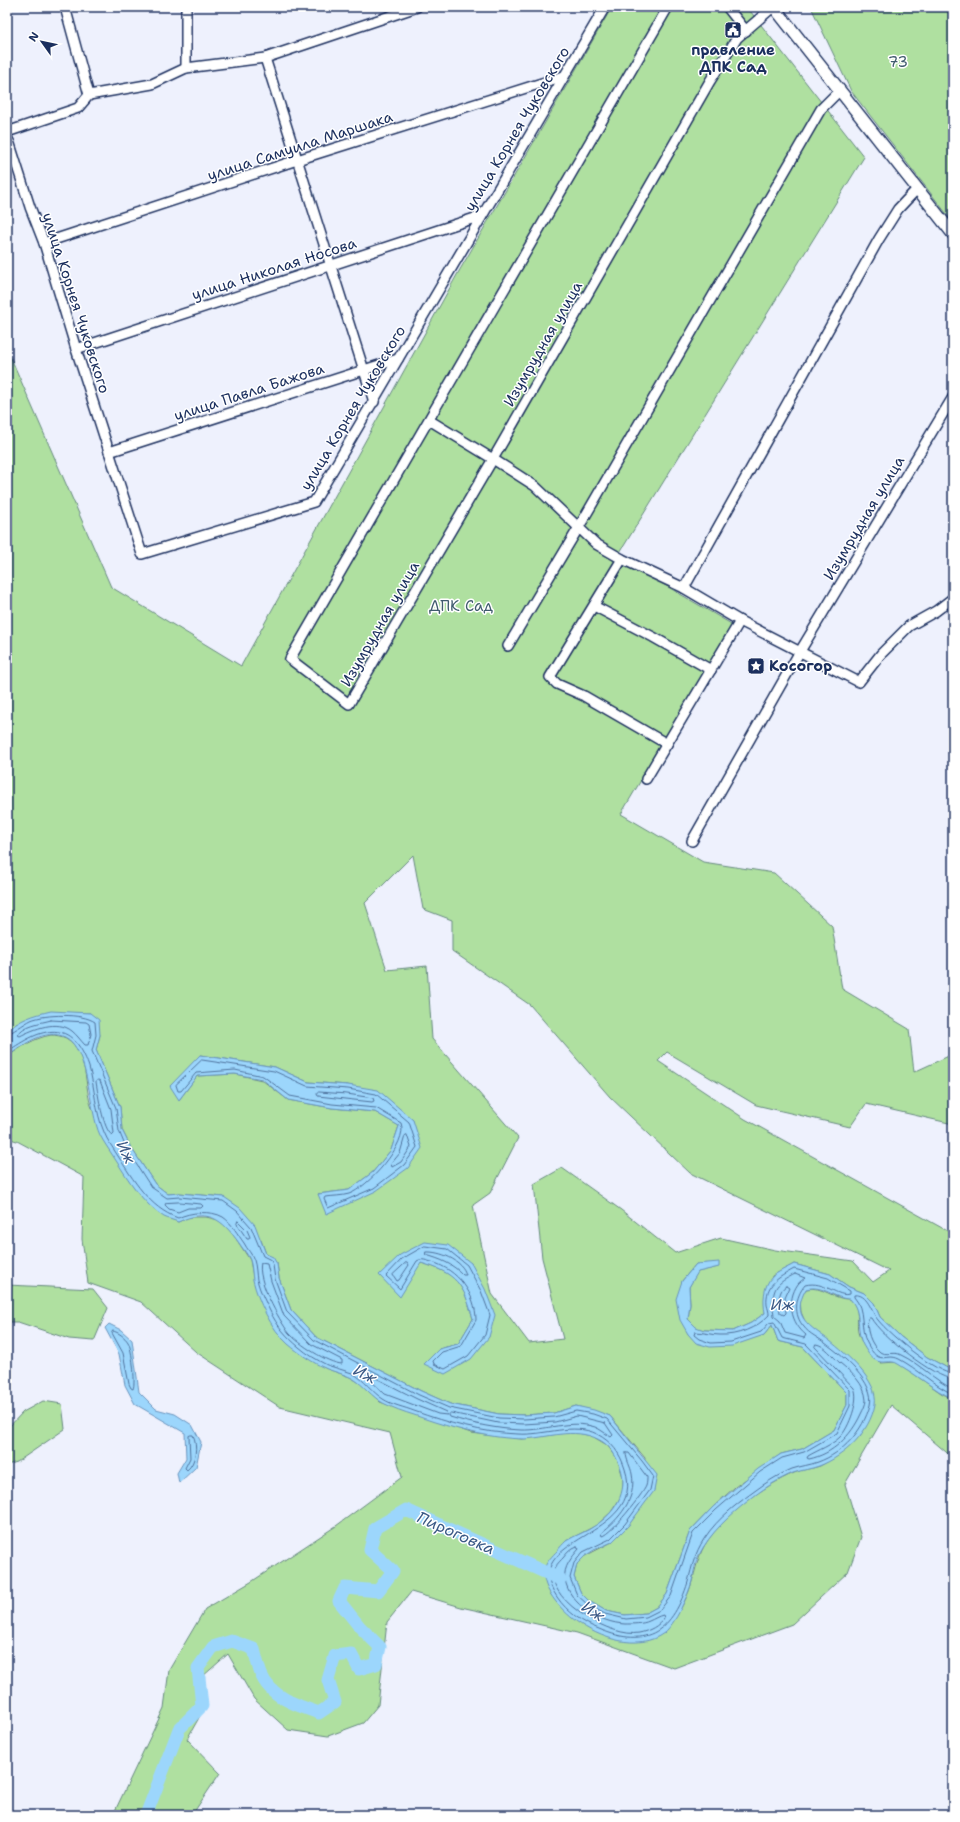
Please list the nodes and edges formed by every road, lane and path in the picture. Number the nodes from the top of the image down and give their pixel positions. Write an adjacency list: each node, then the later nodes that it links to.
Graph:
1 (65, 7): 13 (street)
2 (186, 7): 10 (street)
3 (417, 7): 9 (street)
4 (606, 7): 11 (street, улица Корнея Чуковского)
5 (668, 7): 26 (street, Изумрудная улица)
6 (727, 7): 8 (street)
7 (773, 7): 8 (street, Изумрудная улица); 12 (street)
8 (746, 31): 28 (street, Изумрудная улица)
9 (265, 58): 10 (street); 15 (street)
10 (186, 68): 13 (street)
11 (564, 76): 15 (street, улица Самуила Маршака); 17 (street, улица Корнея Чуковского)
12 (839, 90): 16 (street); 29 (street)
13 (89, 95): 14 (street)
14 (8, 137): 19 (street, улица Корнея Чуковского)
15 (297, 160): 19 (street, улица Самуила Маршака); 20 (street)
16 (916, 190): 18 (street); 31 (street)
17 (481, 216): 20 (street, улица Николая Носова); 22 (street, улица Корнея Чуковского)
18 (953, 234)
19 (44, 243): 21 (street, улица Корнея Чуковского)
20 (330, 265): 21 (street, улица Николая Носова); 23 (street)
21 (76, 349): 27 (street, улица Корнея Чуковского)
22 (398, 359): 23 (street, улица Павла Бажова); 25 (street, улица Корнея Чуковского)
23 (364, 370): 25 (street); 27 (street, улица Павла Бажова)
24 (953, 397): 36 (street, Изумрудная улица)
25 (374, 402): 27 (street, улица Корнея Чуковского)
26 (429, 420): 28 (street); 28 (street, Изумрудная улица)
27 (109, 452)
28 (493, 459): 29 (street)
29 (579, 527): 30 (street); 35 (street)
30 (622, 559): 31 (street); 33 (street)
31 (684, 588): 34 (street)
32 (953, 598): 36 (street)
33 (594, 606): 37 (street); 38 (street)
34 (740, 621): 36 (street); 37 (street)
35 (508, 646)
36 (799, 652): 40 (street, Изумрудная улица)
37 (711, 670): 38 (street)
38 (667, 744): 39 (street)
39 (646, 779)
40 (692, 841)

